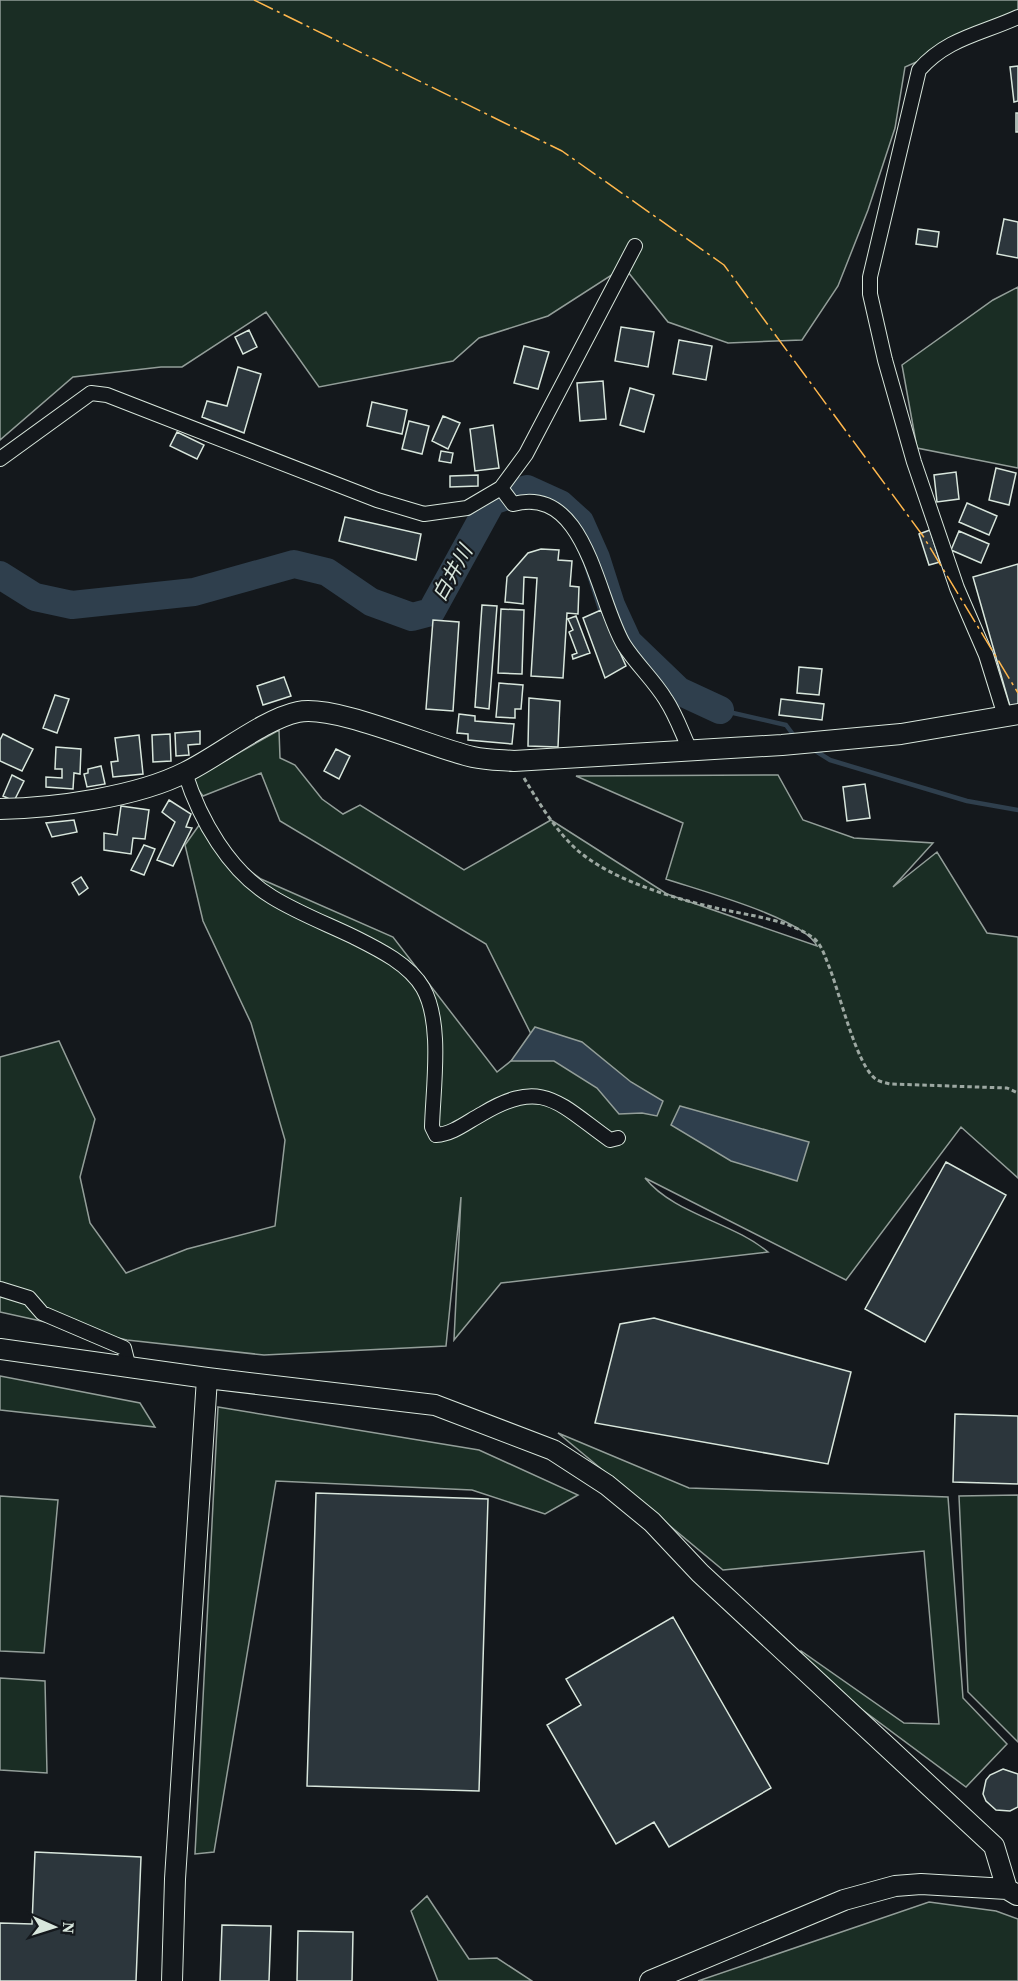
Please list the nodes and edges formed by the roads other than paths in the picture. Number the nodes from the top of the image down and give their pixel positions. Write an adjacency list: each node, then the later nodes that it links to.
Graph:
1 (1018, 17): 5 (street)
2 (635, 246): 4 (street)
3 (0, 459): 4 (street)
4 (501, 488): 6 (street)
5 (1012, 715): 6 (street)
6 (690, 750): 7 (street)
7 (184, 773): 8 (street); 9 (street)
8 (0, 808)
9 (618, 1138)
10 (0, 1289): 12 (street)
11 (0, 1349): 12 (street)
12 (129, 1368): 13 (street)
13 (207, 1378): 14 (street); 15 (street)
14 (1012, 1892): 16 (street)
15 (172, 1981)
16 (650, 1981)

